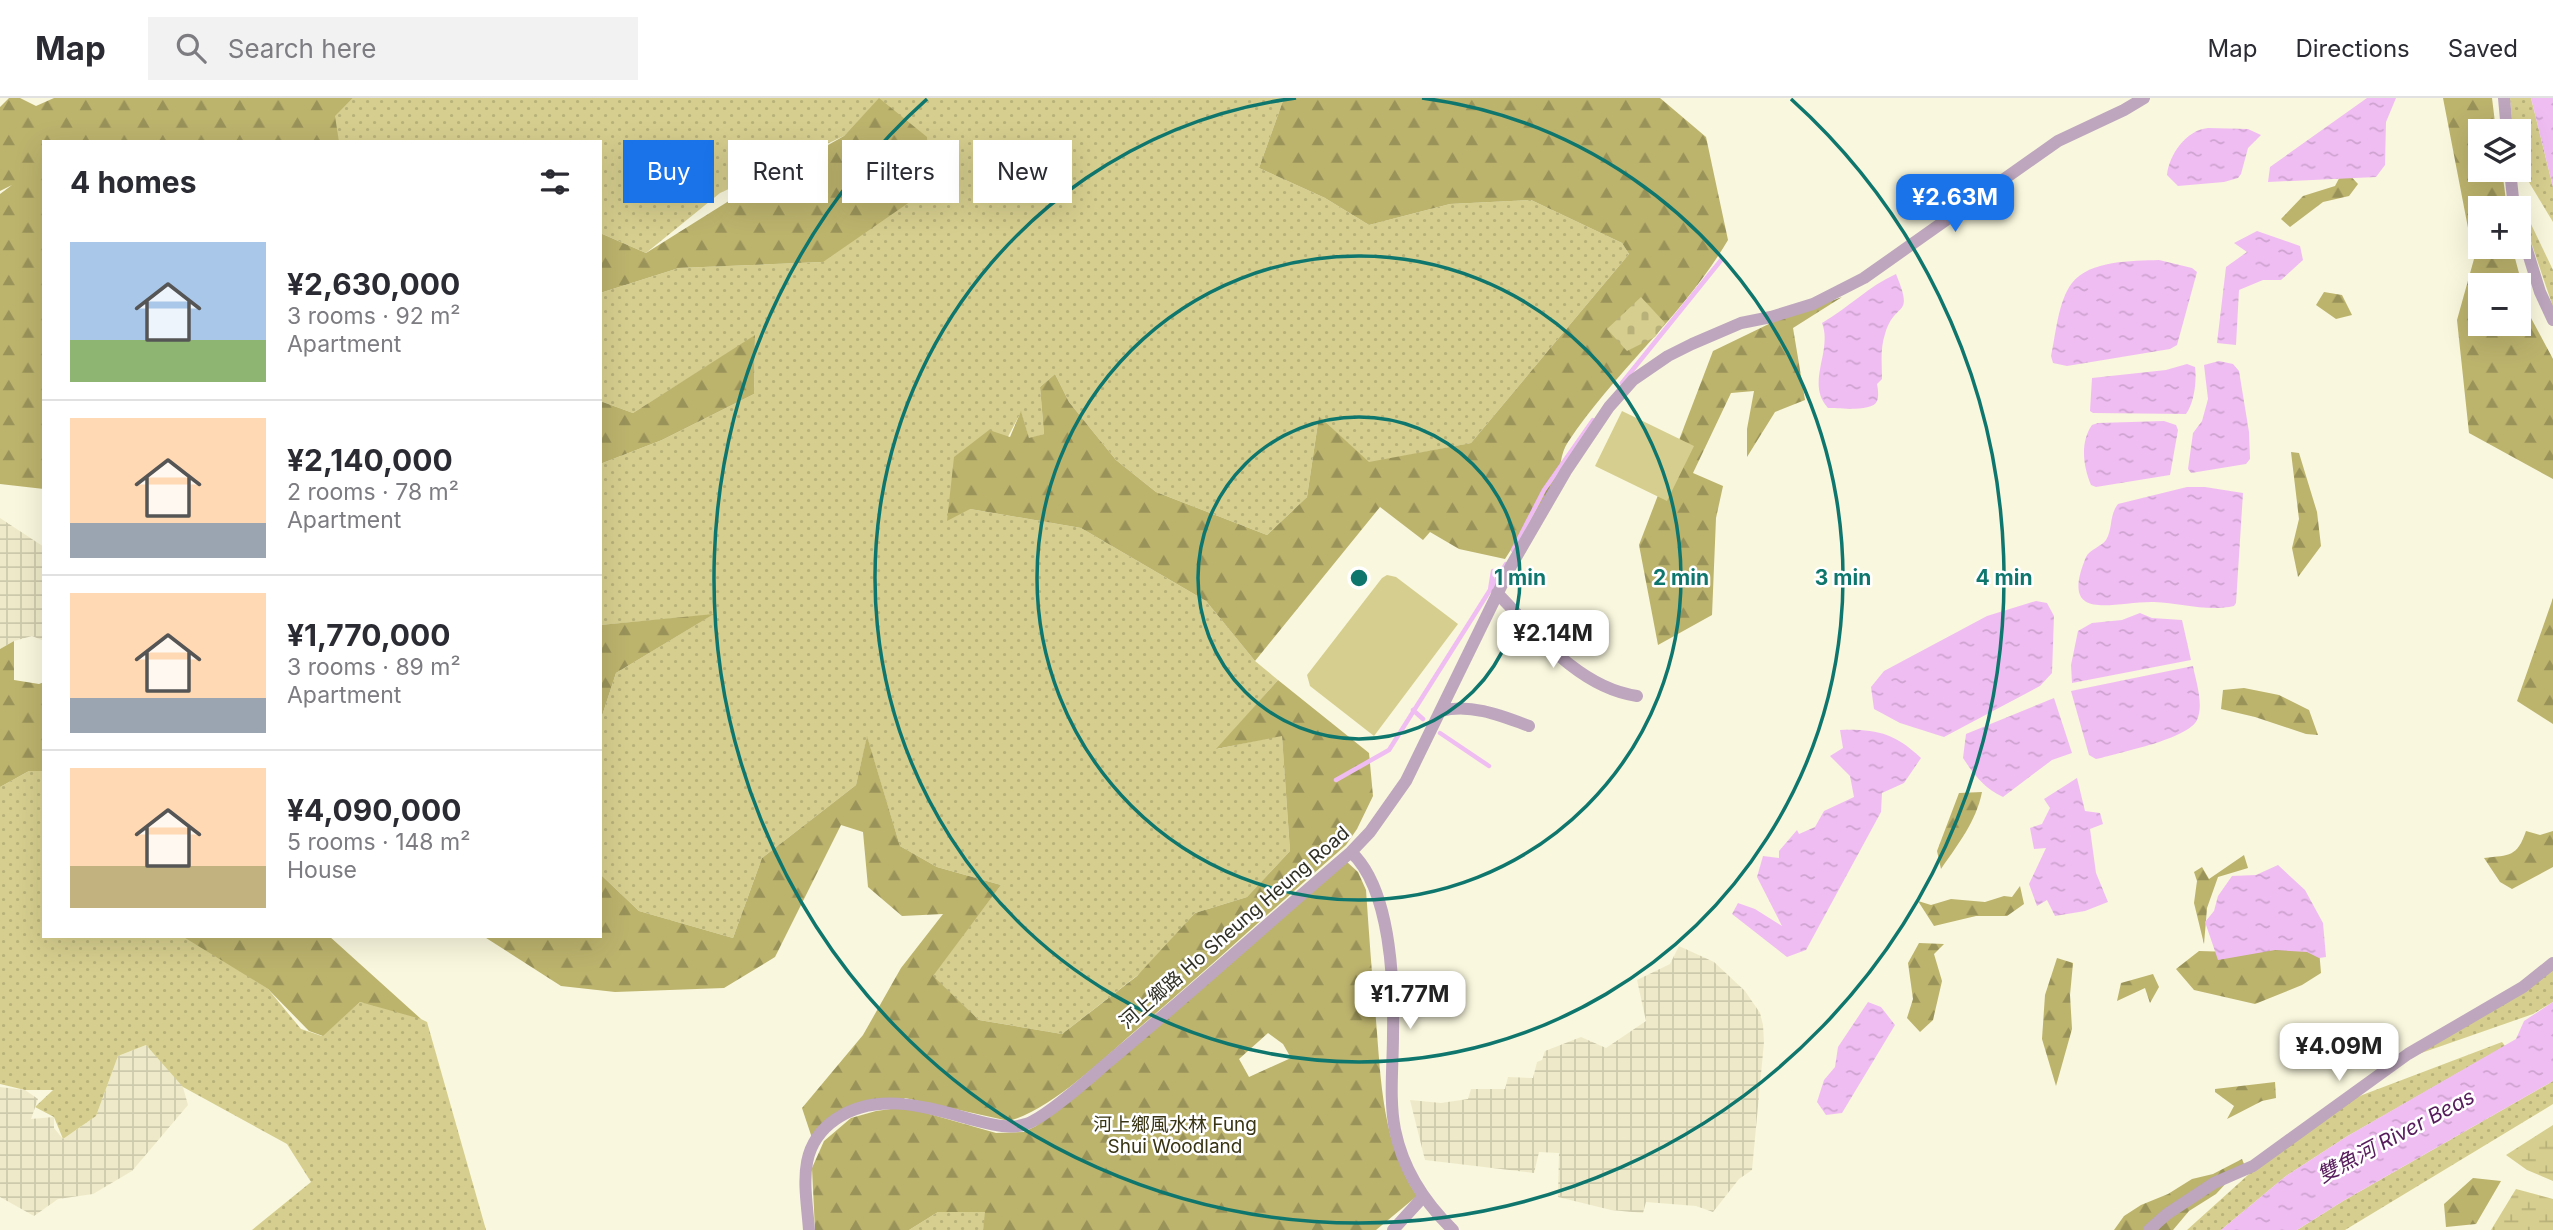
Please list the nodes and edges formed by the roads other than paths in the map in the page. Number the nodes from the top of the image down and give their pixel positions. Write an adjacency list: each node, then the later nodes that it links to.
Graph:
1 (2144, 98): 6 (street, 河上鄉路 Ho Sheung Heung Road)
2 (2504, 98): 3 (street)
3 (2506, 119)
4 (2530, 259): 5 (street)
5 (2553, 320)
6 (1497, 593): 7 (street); 8 (street, 河上鄉路 Ho Sheung Heung Road)
7 (1637, 696)
8 (1441, 711): 9 (street); 10 (street, 河上鄉路 Ho Sheung Heung Road)
9 (1529, 726)
10 (1351, 852): 12 (street); 13 (street, 河上鄉路 Ho Sheung Heung Road)
11 (2553, 963): 16 (street)
12 (1424, 1196): 14 (street); 15 (street)
13 (808, 1230)
14 (1392, 1230)
15 (1453, 1230)
16 (2149, 1230)

